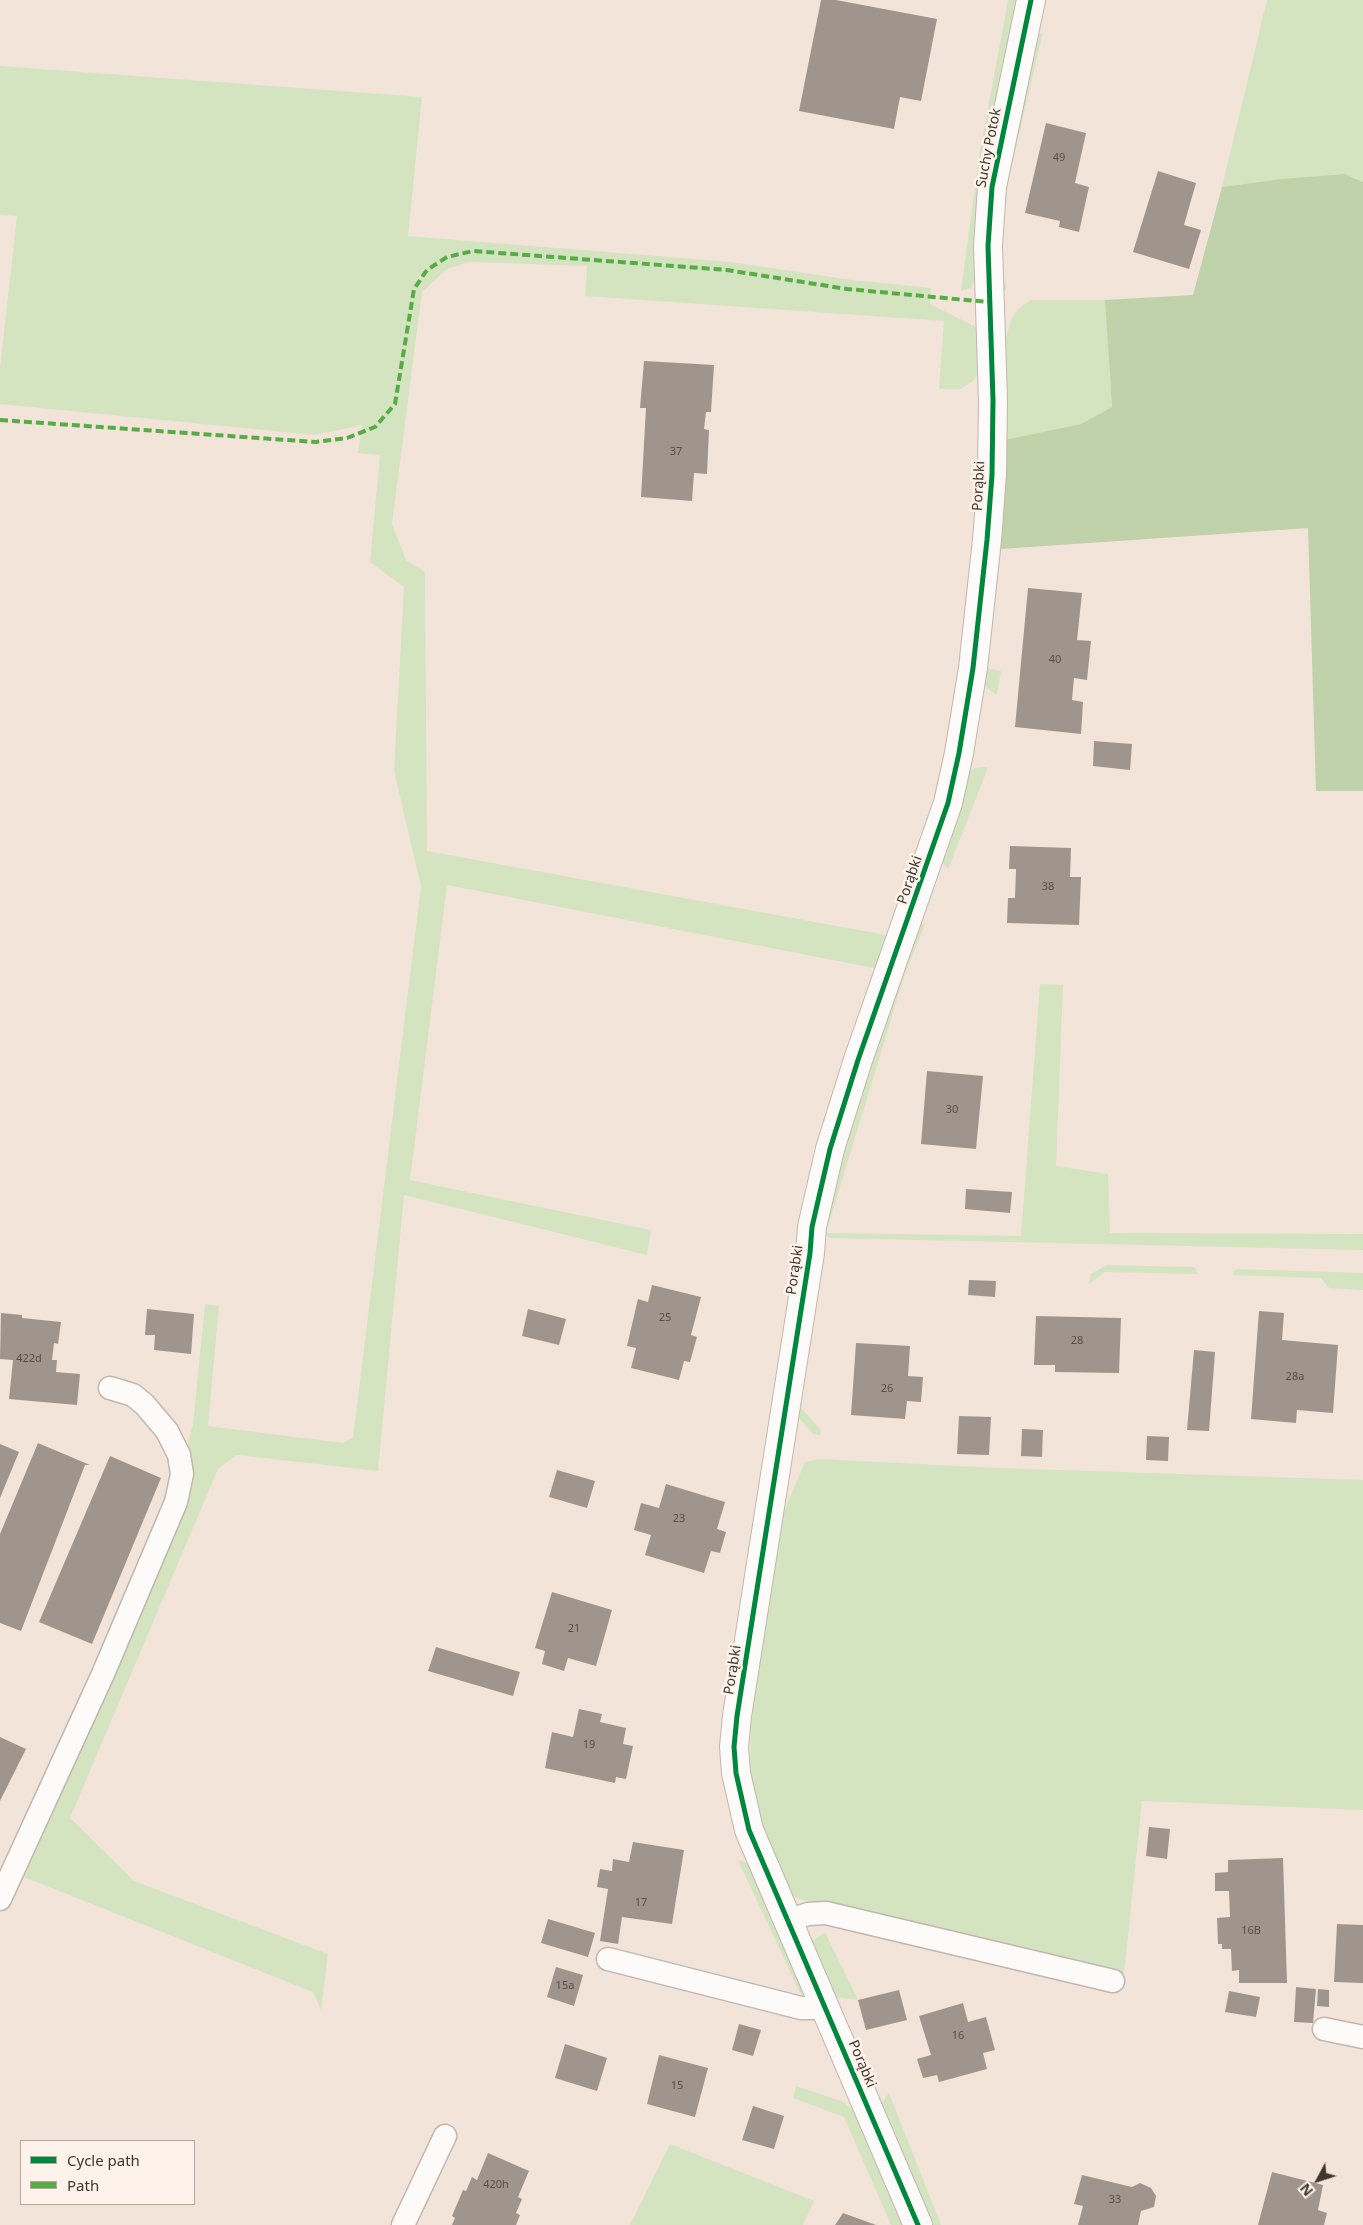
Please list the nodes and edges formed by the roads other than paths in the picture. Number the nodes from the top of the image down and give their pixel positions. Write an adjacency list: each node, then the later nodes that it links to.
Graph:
1 (1031, 0): 2 (street, Suchy Potok)
2 (988, 302): 5 (street, Porąbki)
3 (110, 1388): 4 (lane)
4 (0, 1899)
5 (788, 1920): 7 (lane); 8 (street, Porąbki)
6 (608, 1959): 8 (lane)
7 (1113, 1981)
8 (824, 2005): 13 (street, Porąbki)
9 (1324, 2029): 10 (lane)
10 (1363, 2037)
11 (446, 2136): 12 (lane)
12 (403, 2225)
13 (918, 2225)

